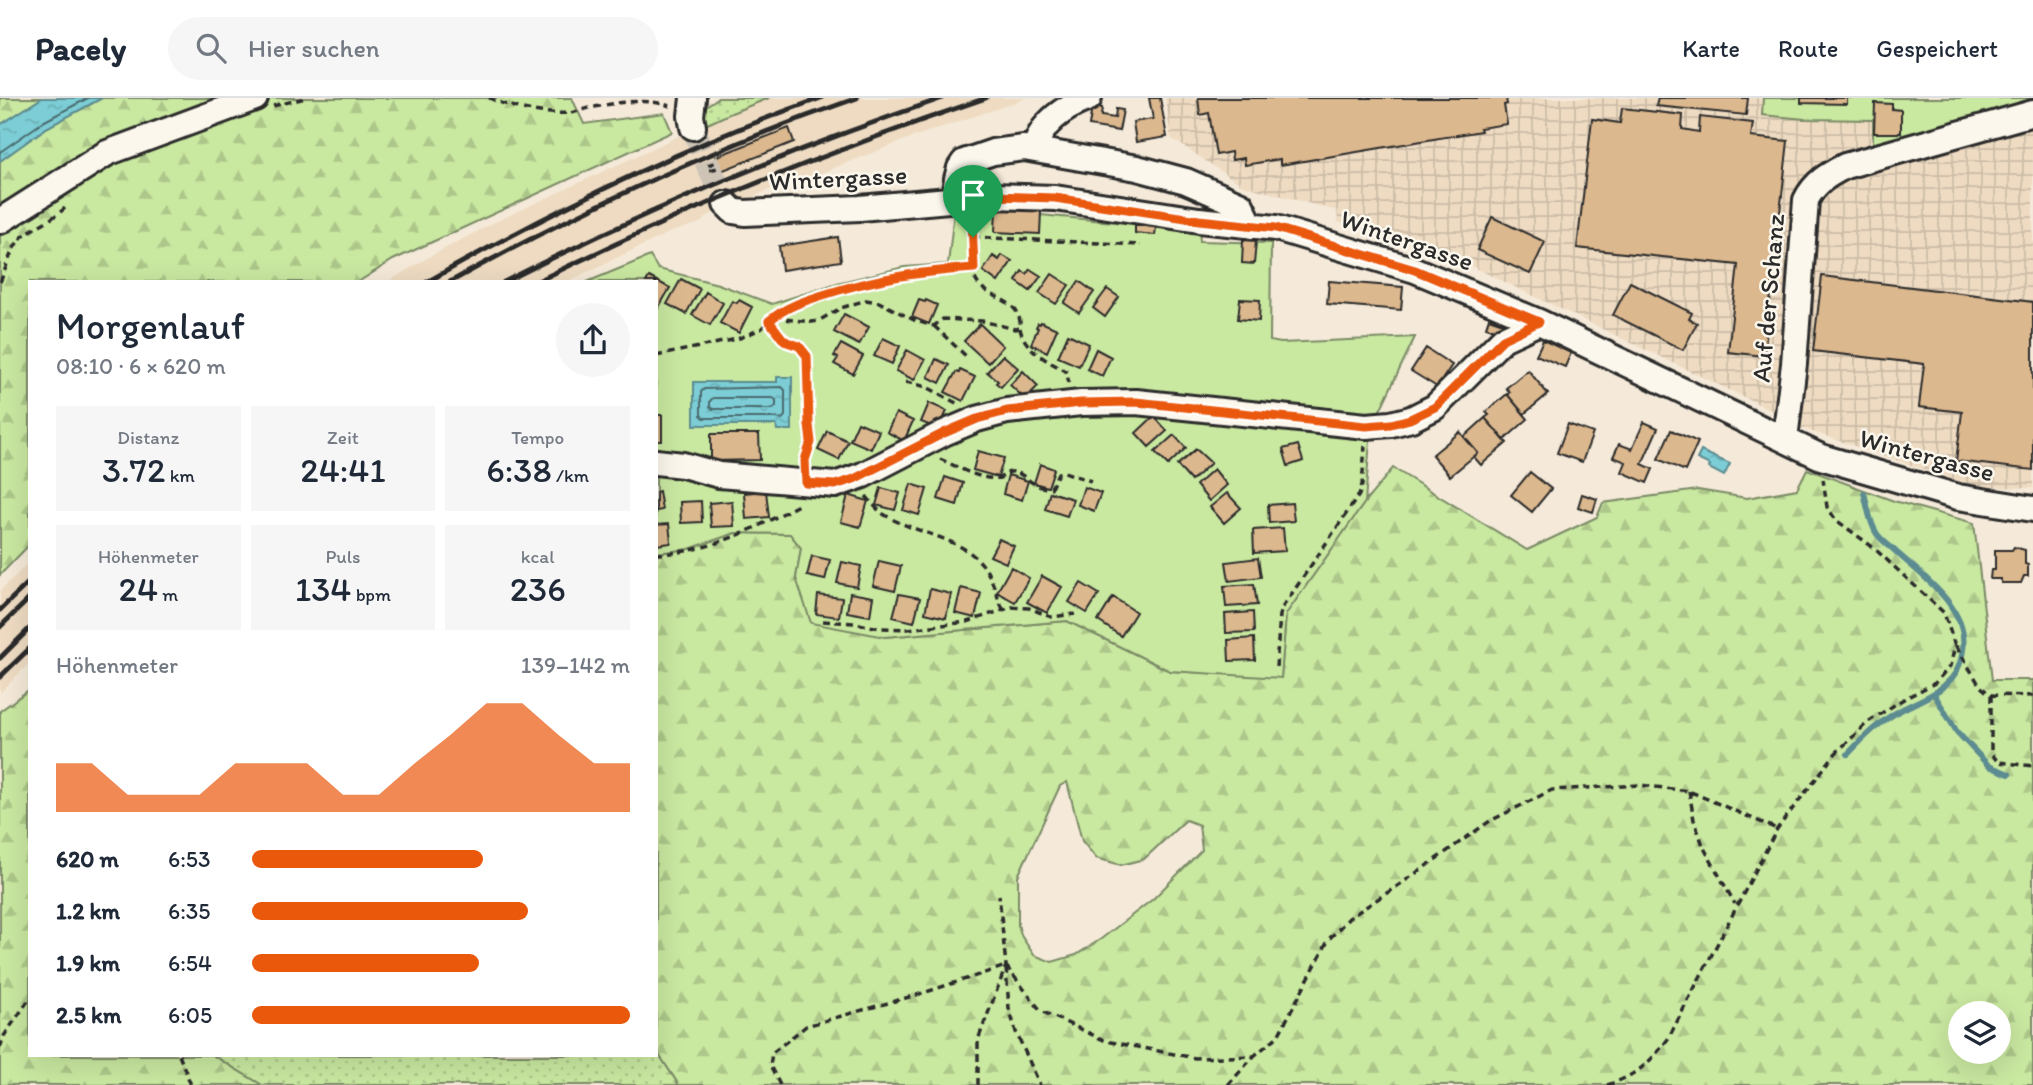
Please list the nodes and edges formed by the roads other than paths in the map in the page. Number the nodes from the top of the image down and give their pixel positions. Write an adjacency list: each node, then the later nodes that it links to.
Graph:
1 (1089, 98): 4 (street)
2 (263, 102): 7 (street)
3 (2033, 113): 10 (street, Auf der Schanz)
4 (1035, 149): 5 (street); 8 (street)
5 (962, 198): 6 (street, Wintergasse); 8 (street, Wintergasse)
6 (726, 204)
7 (0, 221)
8 (1264, 227): 9 (street, Wintergasse)
9 (1539, 322): 10 (street, Wintergasse); 11 (street)
10 (1785, 439): 12 (street, Wintergasse)
11 (658, 462)
12 (2033, 509)

